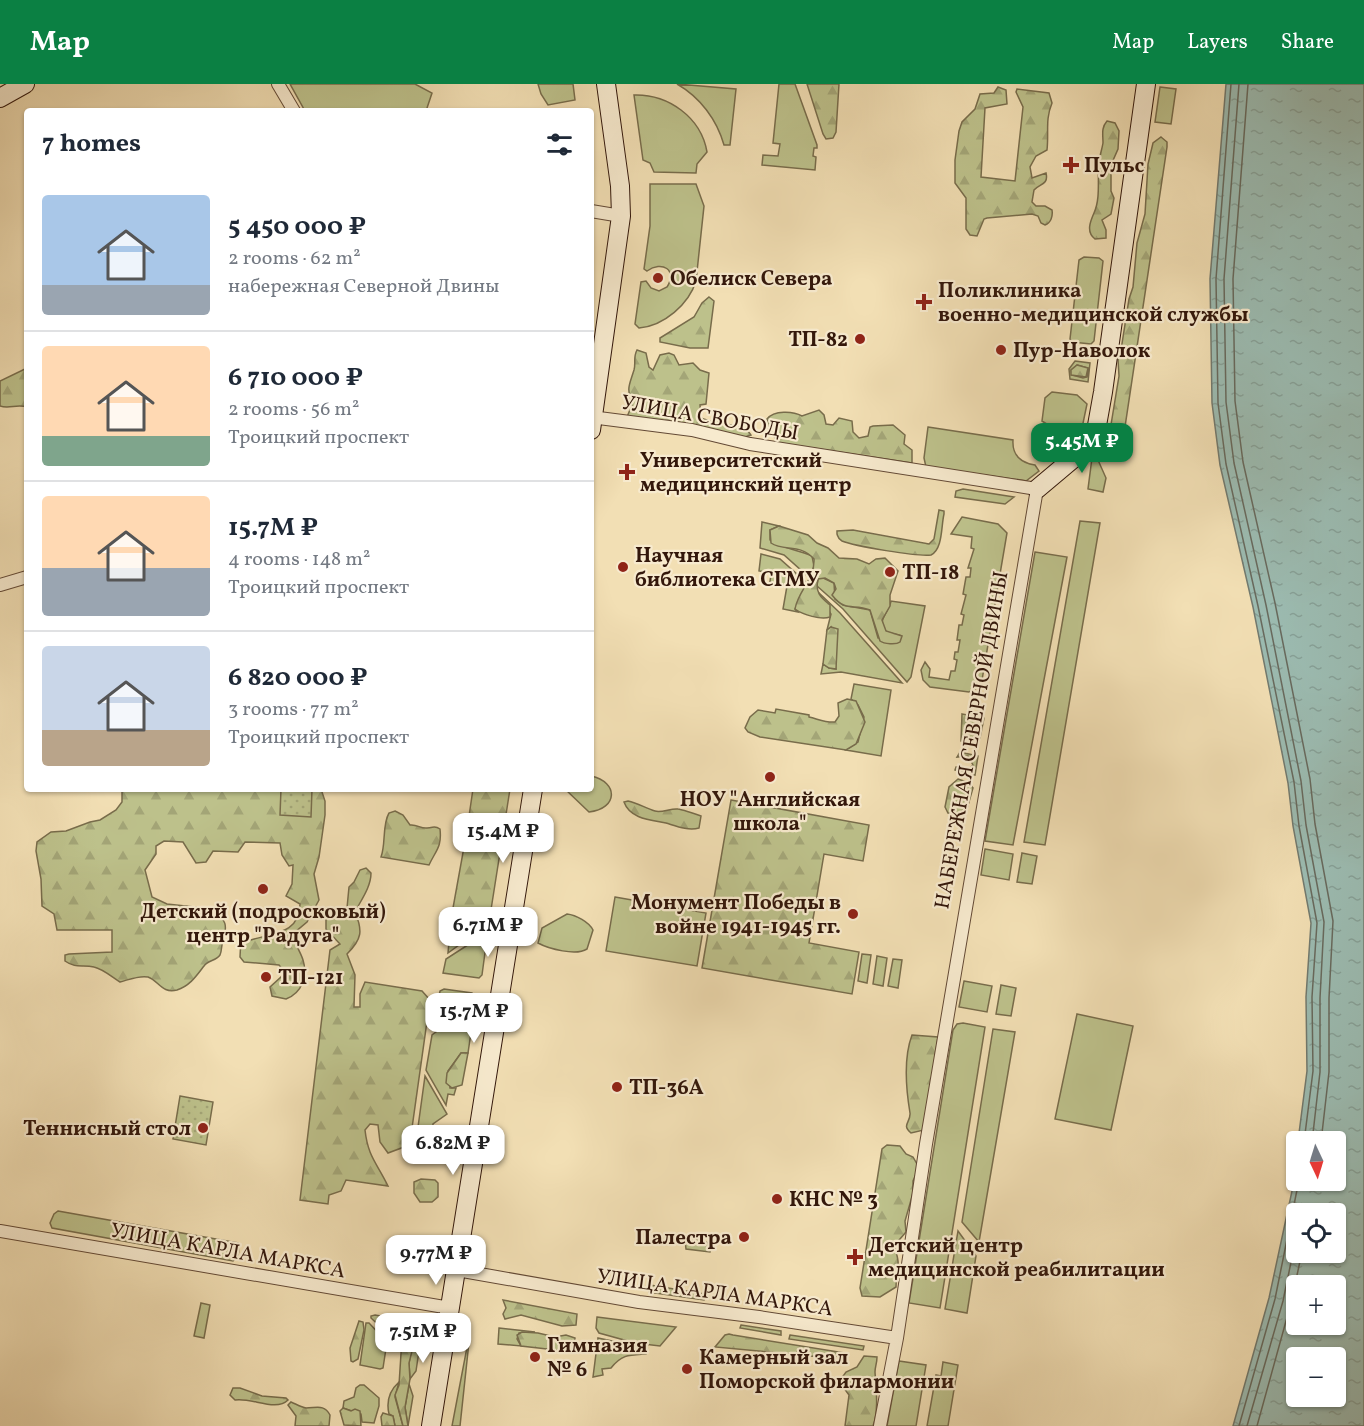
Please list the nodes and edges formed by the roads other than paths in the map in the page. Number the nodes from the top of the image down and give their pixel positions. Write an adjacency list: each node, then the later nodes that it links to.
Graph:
1 (26, 84): 5 (main road)
2 (278, 84): 6 (street)
3 (606, 84): 8 (main road)
4 (1146, 84): 11 (main road)
5 (0, 98)
6 (292, 108)
7 (594, 212): 8 (street)
8 (621, 216): 9 (main road)
9 (594, 407)
10 (594, 421): 11 (street, УЛИЦА СВОБОДЫ)
11 (1037, 489): 18 (street, НАБЕРЕЖНАЯ СЕВЕРНОЙ ДВИНЫ)
12 (24, 578): 13 (street)
13 (0, 585)
14 (533, 792): 16 (main road)
15 (0, 1231): 17 (street, УЛИЦА КАРЛА МАРКСА)
16 (457, 1270): 17 (main road); 18 (street, УЛИЦА КАРЛА МАРКСА)
17 (450, 1308): 19 (main road)
18 (897, 1338): 20 (street, НАБЕРЕЖНАЯ СЕВЕРНОЙ ДВИНЫ)
19 (431, 1426)
20 (880, 1426)

